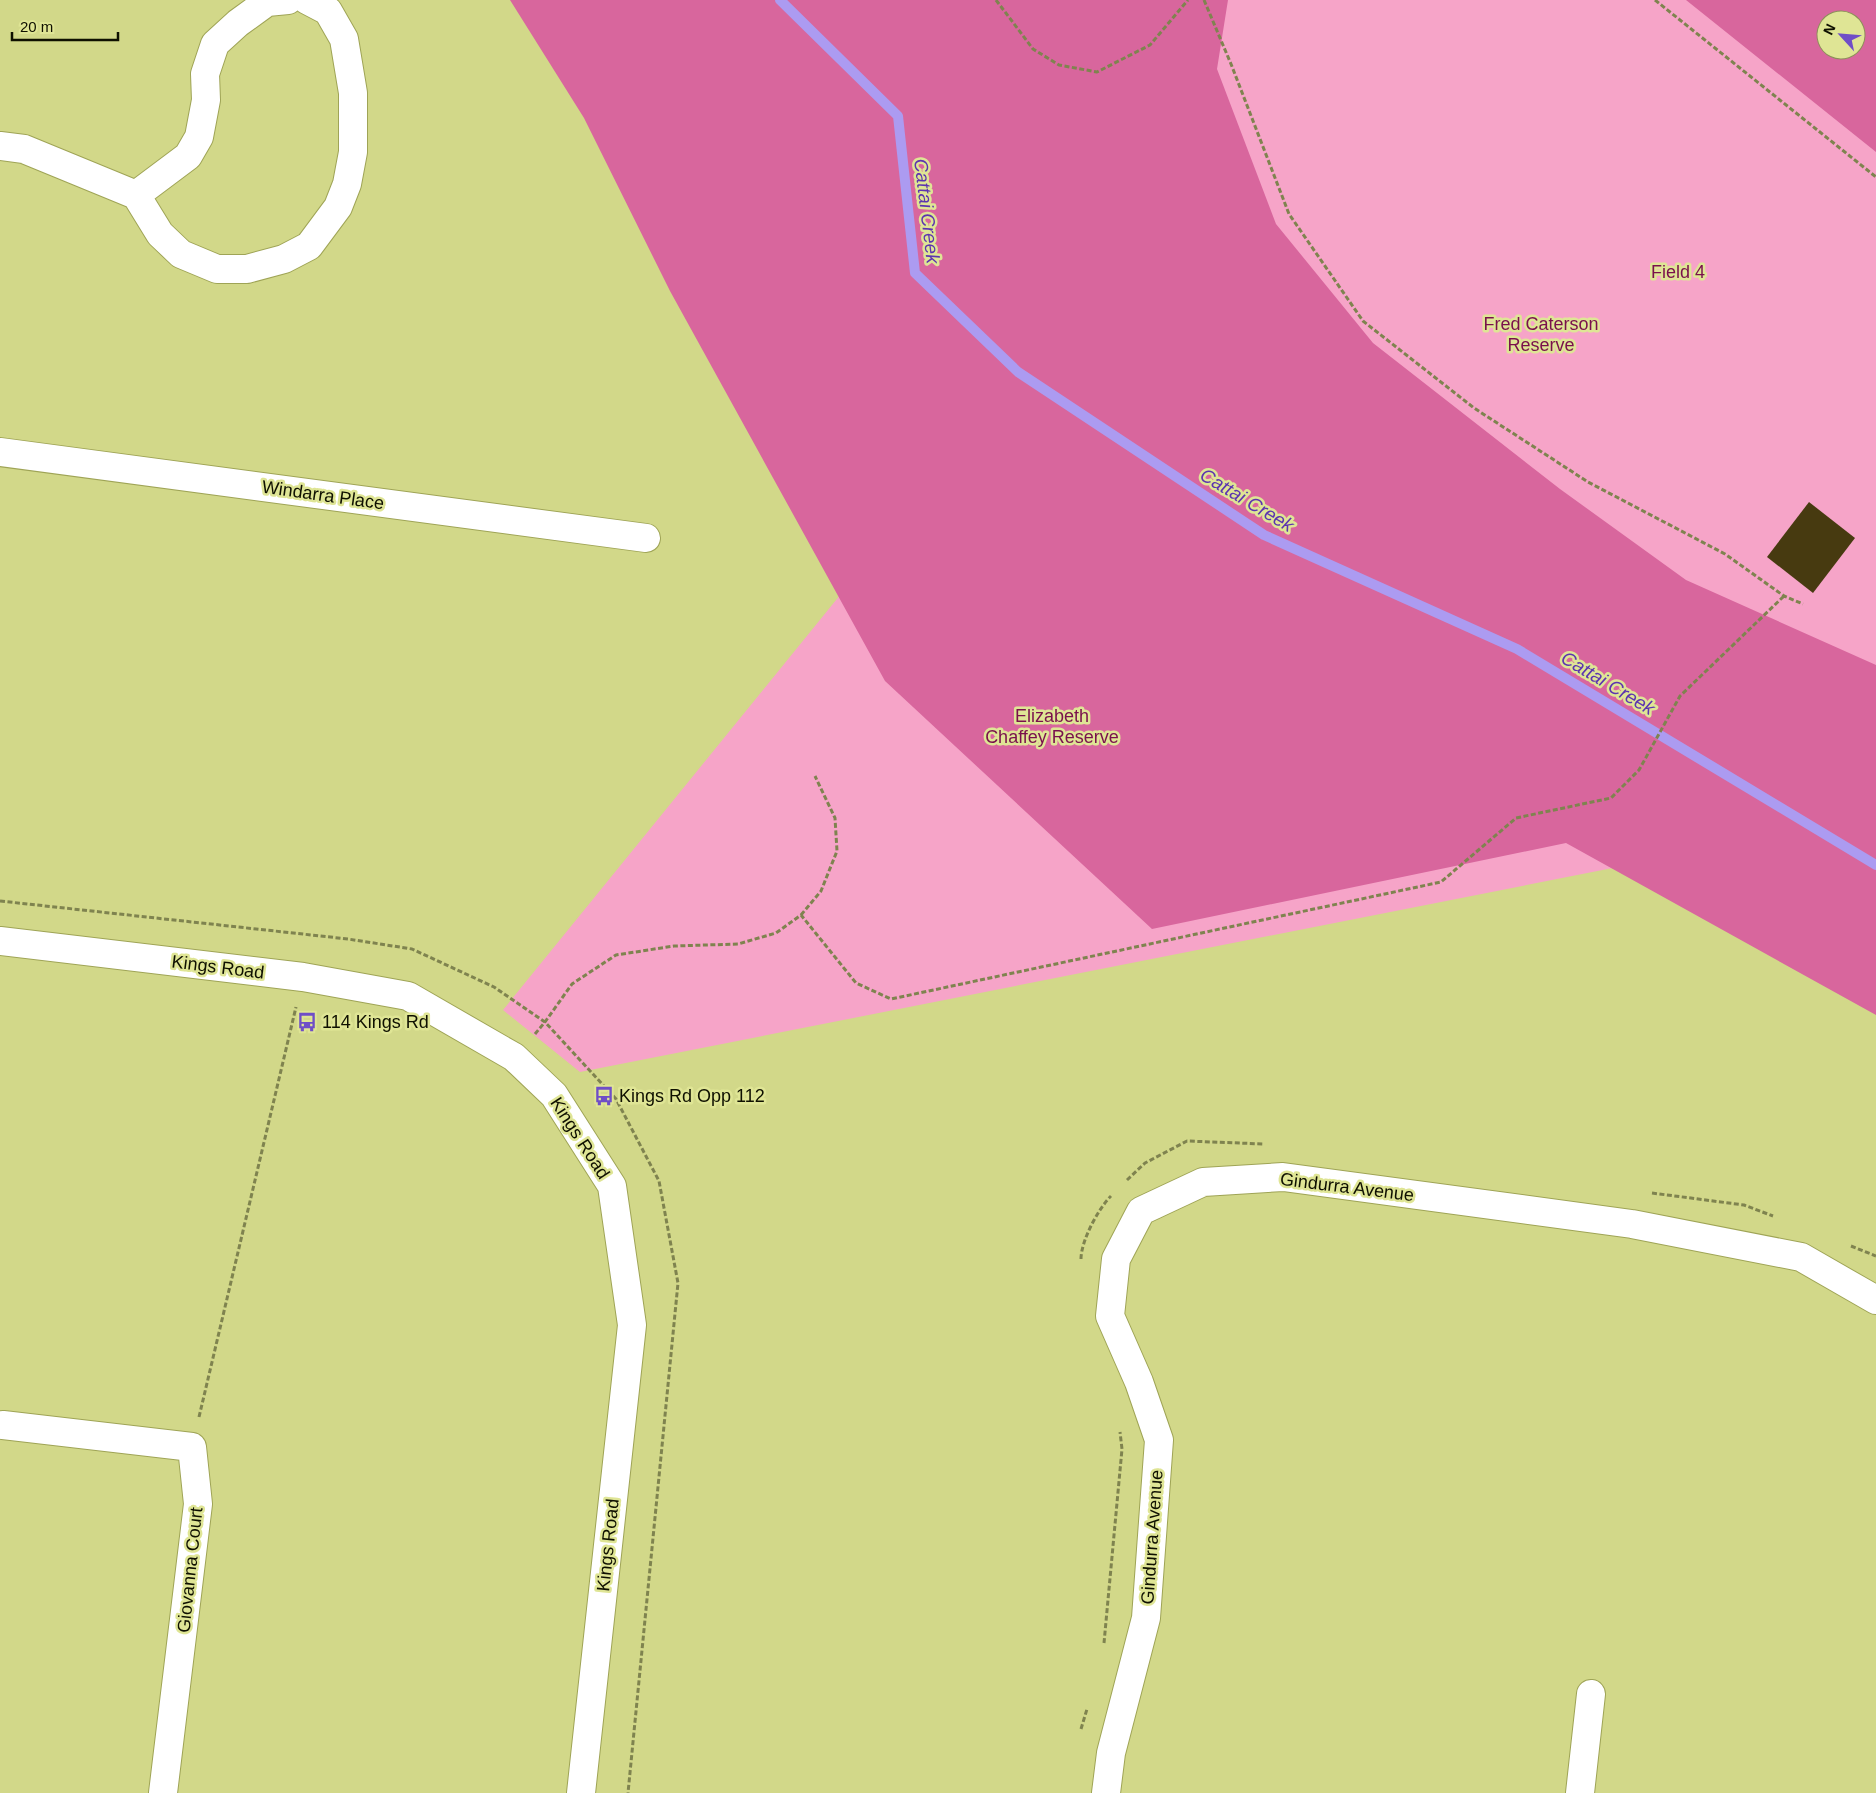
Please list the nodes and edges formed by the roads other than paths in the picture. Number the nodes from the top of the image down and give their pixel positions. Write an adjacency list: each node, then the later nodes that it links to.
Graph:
1 (288, 0): 4 (street)
2 (307, 0): 4 (street)
3 (0, 146): 4 (street)
4 (136, 195)
5 (0, 452): 6 (street, Windarra Place)
6 (646, 538)
7 (0, 941): 12 (street, Kings Road)
8 (1876, 1300): 13 (street, Gindurra Avenue)
9 (3, 1425): 11 (street, Giovanna Court)
10 (1591, 1694): 14 (street)
11 (163, 1793)
12 (581, 1793)
13 (1106, 1793)
14 (1580, 1793)

